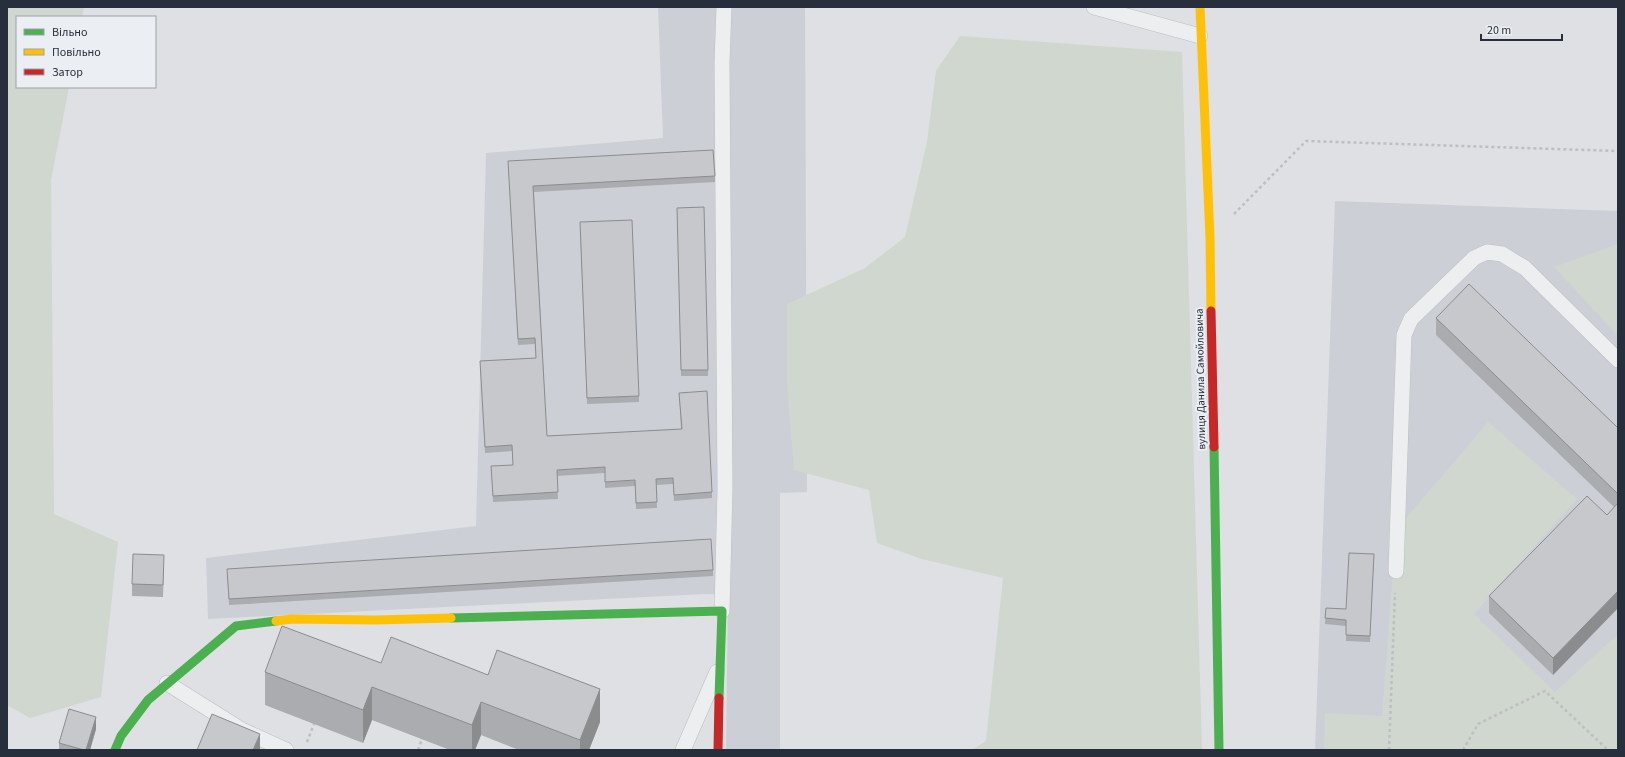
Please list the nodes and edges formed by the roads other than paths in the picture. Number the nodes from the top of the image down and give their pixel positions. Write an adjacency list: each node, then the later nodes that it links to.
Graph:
1 (724, 7): 7 (lane)
2 (1094, 7): 4 (lane)
3 (1200, 7): 4 (street, вулиця Данила Самойловича)
4 (1200, 36): 14 (street, вулиця Данила Самойловича)
5 (1618, 360): 6 (lane)
6 (1396, 571)
7 (722, 611): 8 (street); 9 (street)
8 (720, 665): 12 (lane); 13 (street)
9 (168, 683): 10 (street); 11 (lane)
10 (115, 750)
11 (286, 750)
12 (683, 750)
13 (718, 750)
14 (1219, 750)

